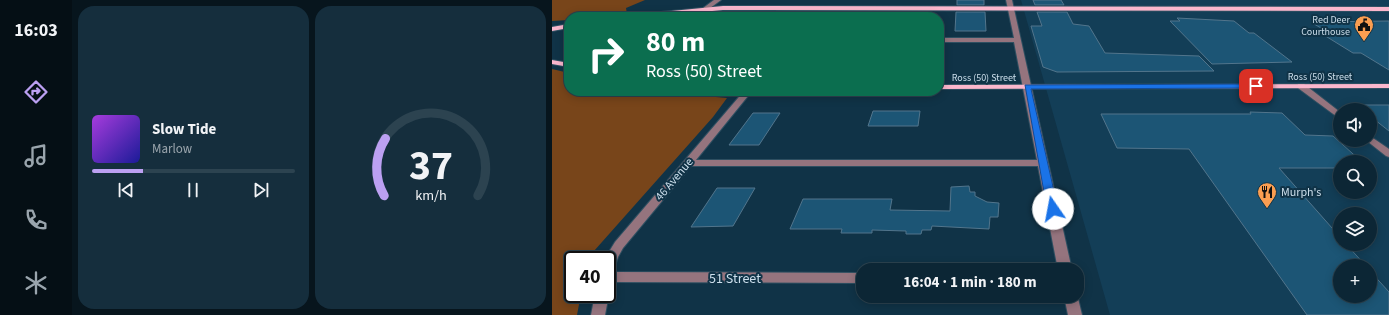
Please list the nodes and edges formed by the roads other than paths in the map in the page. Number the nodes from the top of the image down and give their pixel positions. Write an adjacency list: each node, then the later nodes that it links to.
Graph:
1 (718, 0): 3 (street)
2 (1009, 0): 4 (street)
3 (705, 9): 4 (main road); 6 (main road); 7 (street)
4 (1010, 9): 5 (main road); 11 (street)
5 (1389, 9)
6 (677, 12)
7 (701, 12)
8 (564, 26): 9 (main road)
9 (552, 28)
10 (944, 40): 11 (street)
11 (1017, 40): 17 (street)
12 (552, 62): 13 (main road)
13 (564, 65)
14 (1301, 86): 15 (main road, Ross (50) Street); 17 (main road, Ross (50) Street); 19 (street)
15 (1389, 86)
16 (944, 87): 17 (main road, Ross (50) Street)
17 (1027, 87): 23 (street)
18 (744, 96): 22 (street, 46 Avenue)
19 (1333, 111)
20 (1377, 145): 21 (street)
21 (1389, 154)
22 (687, 163): 23 (street); 24 (street, 46 Avenue)
23 (1043, 163): 25 (street)
24 (615, 251)
25 (1064, 263)
26 (616, 277): 27 (street, 51 Street)
27 (856, 278)
28 (600, 303): 30 (street)
29 (1072, 303): 31 (street)
30 (598, 315)
31 (1075, 315)

